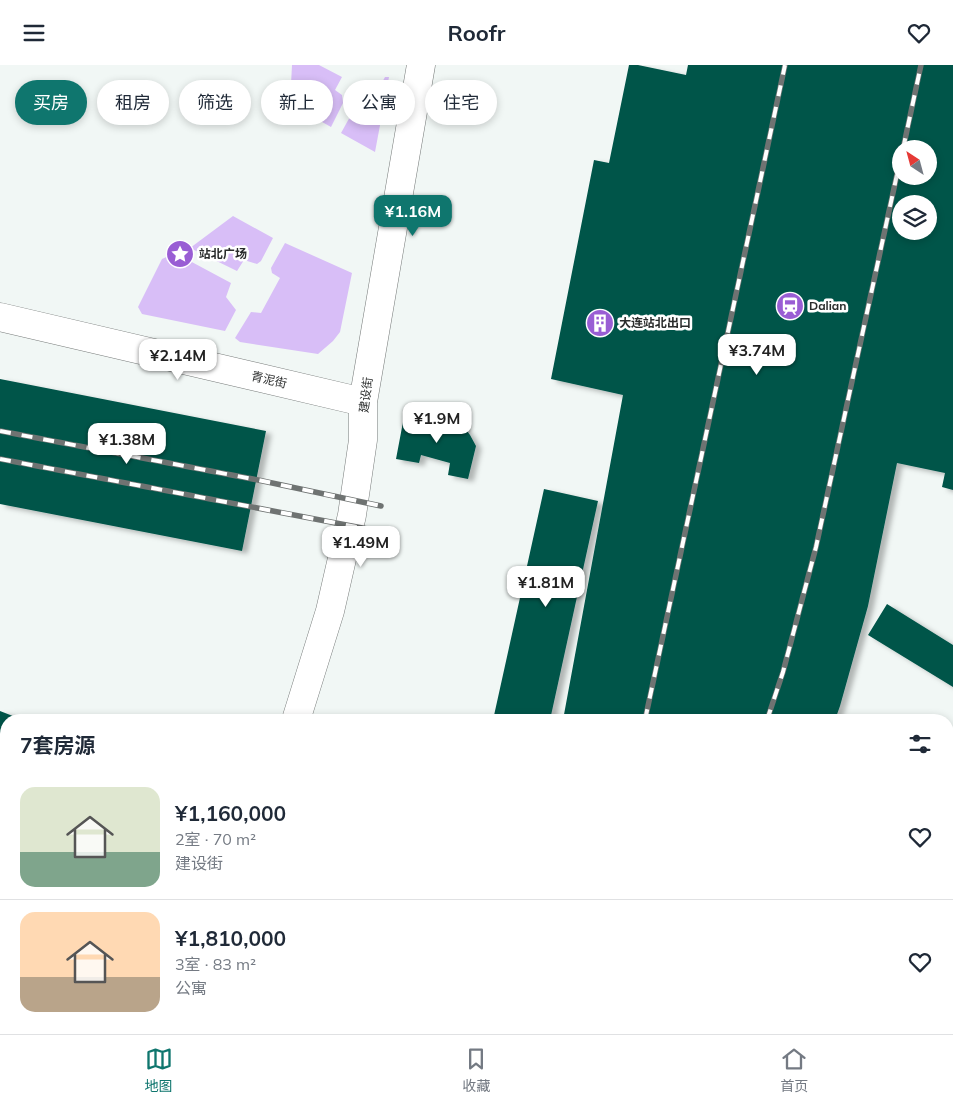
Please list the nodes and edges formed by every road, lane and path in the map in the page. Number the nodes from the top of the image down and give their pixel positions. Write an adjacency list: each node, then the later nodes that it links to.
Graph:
1 (421, 65): 3 (main road, 建设街)
2 (0, 317): 3 (main road, 青泥街)
3 (363, 402): 4 (main road, 建设街)
4 (298, 714)

